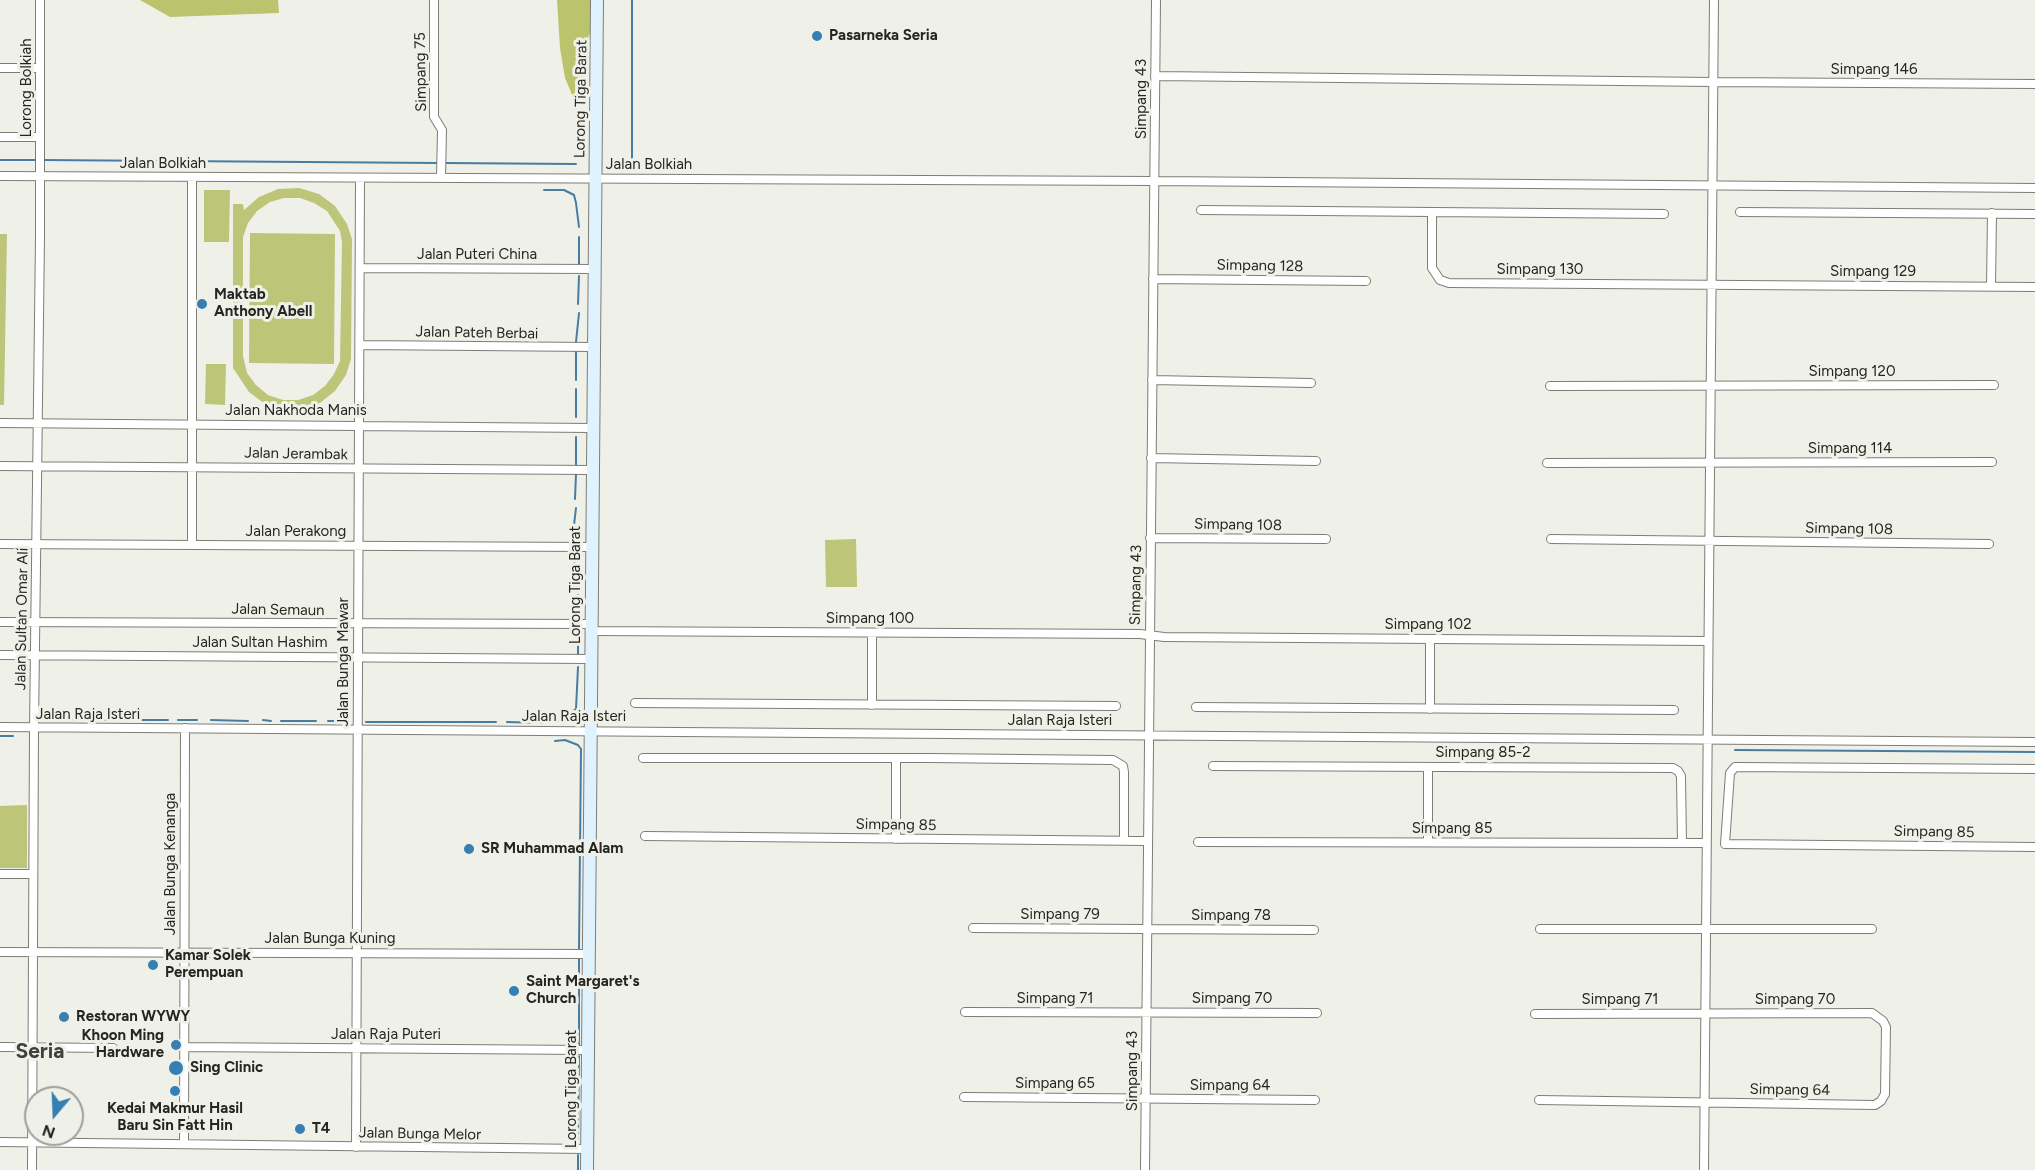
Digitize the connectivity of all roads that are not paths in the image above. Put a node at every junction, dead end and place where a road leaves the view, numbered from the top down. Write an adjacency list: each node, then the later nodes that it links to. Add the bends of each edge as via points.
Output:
1 (40, 0): 7 (street, Lorong Bolkiah)
2 (434, 0): 13 (street, Simpang 75, via 434,117 442,130)
3 (597, 0): 18 (main road, Lorong Tiga Barat)
4 (1156, 0): 8 (street, Simpang 43)
5 (1714, 0): 9 (street)
6 (0, 68): 7 (street)
7 (40, 68): 12 (street, Lorong Bolkiah)
8 (1155, 76): 9 (street, Simpang 146); 19 (street, Simpang 43)
9 (1713, 82): 10 (street, Simpang 146); 20 (street)
10 (2035, 84)
11 (0, 137): 12 (street)
12 (40, 137): 15 (street, Lorong Bolkiah)
13 (442, 174): 17 (street, Jalan Bolkiah); 18 (street, Jalan Bolkiah)
14 (0, 176): 15 (street, Jalan Bolkiah)
15 (40, 177): 16 (street, Jalan Bolkiah); 43 (street, Jalan Sultan Omar Ali)
16 (192, 177): 17 (street, Jalan Bolkiah); 44 (street)
17 (360, 178): 28 (street, Jalan Bunga Mawar)
18 (595, 179): 19 (street, Jalan Bolkiah); 29 (main road, Lorong Tiga Barat)
19 (1155, 181): 20 (street, Jalan Bolkiah); 30 (street, Simpang 43)
20 (1711, 185): 21 (street, Jalan Bolkiah); 32 (street)
21 (2035, 188)
22 (1201, 210): 23 (street)
23 (1432, 212): 26 (street); 32 (street, Simpang 130, via 1432,268 1444,282)
24 (1740, 212): 25 (street)
25 (1992, 213): 27 (street); 33 (street)
26 (1664, 214)
27 (2035, 214)
28 (360, 268): 29 (street, Jalan Puteri China); 35 (street, Jalan Bunga Mawar)
29 (594, 269): 36 (main road, Lorong Tiga Barat)
30 (1153, 279): 31 (street, Simpang 128); 37 (street, Simpang 43)
31 (1366, 281)
32 (1710, 285): 33 (street, Simpang 129); 39 (street)
33 (1991, 286): 34 (street, Simpang 129)
34 (2035, 287)
35 (360, 345): 36 (street, Jalan Pateh Berbai); 45 (street, Jalan Bunga Mawar)
36 (593, 347): 46 (main road, Lorong Tiga Barat)
37 (1152, 380): 38 (street); 47 (street, Simpang 43)
38 (1311, 383)
39 (1710, 385): 40 (street, Simpang 120); 41 (street, Simpang 120); 51 (street)
40 (1994, 385)
41 (1550, 386)
42 (0, 423): 43 (street, Jalan Nakhoda Manis)
43 (38, 423): 44 (street, Jalan Nakhoda Manis); 53 (street, Jalan Sultan Omar Ali)
44 (192, 424): 45 (street, Jalan Nakhoda Manis); 54 (street)
45 (358, 425): 46 (street, Jalan Nakhoda Manis); 55 (street, Jalan Bunga Mawar)
46 (592, 428): 56 (main road, Lorong Tiga Barat)
47 (1151, 458): 48 (street); 57 (street, Simpang 43)
48 (1316, 461)
49 (1992, 462): 51 (street, Simpang 114)
50 (1547, 463): 51 (street, Simpang 114)
51 (1709, 463): 60 (street)
52 (0, 466): 53 (street, Jalan Jerambak)
53 (37, 466): 54 (street, Jalan Jerambak); 62 (street, Jalan Sultan Omar Ali)
54 (192, 466): 55 (street, Jalan Jerambak); 63 (street)
55 (359, 468): 56 (street, Jalan Jerambak); 65 (street, Jalan Bunga Mawar)
56 (592, 470): 66 (main road, Lorong Tiga Barat)
57 (1150, 538): 58 (street, Simpang 108); 72 (street, Simpang 43)
58 (1326, 539)
59 (1551, 539): 60 (street, Simpang 108)
60 (1708, 542): 64 (street, Simpang 108); 74 (street)
61 (0, 543): 62 (street, Jalan Perakong)
62 (36, 544): 63 (street, Jalan Perakong); 68 (street, Jalan Sultan Omar Ali)
63 (192, 544): 65 (street, Jalan Perakong)
64 (1989, 544)
65 (358, 545): 66 (street, Jalan Perakong); 69 (street, Jalan Bunga Mawar)
66 (592, 547): 70 (main road, Lorong Tiga Barat)
67 (0, 622): 68 (street, Jalan Semaun)
68 (35, 622): 69 (street, Jalan Semaun); 76 (street, Jalan Sultan Omar Ali)
69 (358, 624): 70 (street, Jalan Semaun); 77 (street, Jalan Bunga Mawar)
70 (591, 627): 71 (street, Simpang 100); 78 (main road, Lorong Tiga Barat)
71 (872, 633): 72 (street, Simpang 100); 80 (street)
72 (1149, 635): 73 (street, Simpang 102); 90 (street, Simpang 43)
73 (1430, 639): 74 (street, Simpang 102); 83 (street)
74 (1708, 641): 91 (street)
75 (0, 655): 76 (street, Jalan Sultan Hashim)
76 (35, 655): 77 (street, Jalan Sultan Hashim); 86 (street, Jalan Sultan Omar Ali)
77 (357, 657): 78 (street, Jalan Sultan Hashim); 88 (street, Jalan Bunga Mawar)
78 (591, 659): 89 (main road, Lorong Tiga Barat)
79 (635, 703): 80 (street)
80 (872, 705): 81 (street)
81 (1116, 706)
82 (1196, 708): 83 (street)
83 (1430, 709): 84 (street)
84 (1674, 710)
85 (0, 728): 86 (street, Jalan Raja Isteri)
86 (34, 728): 87 (street, Jalan Raja Isteri); 108 (street, Jalan Sultan Omar Ali)
87 (185, 728): 88 (street, Jalan Raja Isteri); 115 (street, Jalan Bunga Kenanga)
88 (357, 730): 89 (street, Jalan Raja Isteri); 118 (street, Jalan Bunga Mawar)
89 (592, 731): 90 (street, Jalan Raja Isteri); 119 (main road, Lorong Tiga Barat)
90 (1148, 735): 91 (street, Jalan Raja Isteri); 101 (street, Simpang 43)
91 (1707, 740): 92 (street, Jalan Raja Isteri); 105 (street)
92 (2035, 742)
93 (643, 758): 94 (street)
94 (896, 758): 99 (street); 100 (street, via 1118,762 1124,772)
95 (1213, 766): 96 (street, Simpang 85-2)
96 (1428, 766): 103 (street); 104 (street, Simpang 85-2, via 1673,768 1681,776)
97 (2035, 769): 106 (street, Simpang 85, via 1735,767 1730,773 1725,843)
98 (645, 837): 99 (street, Simpang 85)
99 (896, 839): 100 (street, Simpang 85)
100 (1124, 841): 101 (street, Simpang 85)
101 (1147, 841): 110 (street, Simpang 43)
102 (1198, 842): 103 (street, Simpang 85)
103 (1428, 842): 104 (street, Simpang 85)
104 (1682, 843): 105 (street, Simpang 85)
105 (1706, 843): 112 (street)
106 (2035, 847)
107 (0, 874): 108 (street)
108 (33, 874): 117 (street, Jalan Sultan Omar Ali)
109 (973, 928): 110 (street, Simpang 79)
110 (1147, 929): 114 (street, Simpang 78); 121 (street, Simpang 43)
111 (1540, 929): 112 (street)
112 (1706, 929): 113 (street); 124 (street)
113 (1872, 929)
114 (1314, 930)
115 (185, 951): 117 (street, Jalan Bunga Kuning); 118 (street, Jalan Bunga Kuning); 127 (street, Jalan Bunga Kenanga)
116 (0, 952): 117 (street, Jalan Bunga Kuning)
117 (33, 952): 125 (street, Jalan Sultan Omar Ali)
118 (356, 952): 119 (street, Jalan Bunga Kuning); 129 (street, Jalan Bunga Mawar)
119 (589, 954): 130 (main road, Lorong Tiga Barat)
120 (964, 1012): 121 (street, Simpang 71)
121 (1146, 1012): 122 (street, Simpang 70); 133 (street, Simpang 43)
122 (1317, 1013)
123 (1535, 1014): 124 (street, Simpang 71)
124 (1705, 1014): 136 (street); 137 (street, Simpang 70, via 1872,1013 1886,1027 1885,1094)
125 (32, 1046): 126 (street); 128 (street); 131 (street, Jalan Sultan Omar Ali)
126 (0, 1047)
127 (184, 1047): 129 (street, Jalan Raja Puteri); 141 (street, Jalan Bunga Kenanga)
128 (112, 1048)
129 (356, 1048): 130 (street, Jalan Raja Puteri); 143 (street, Jalan Bunga Mawar)
130 (587, 1050): 144 (main road, Lorong Tiga Barat)
131 (32, 1086)
132 (964, 1097): 133 (street, Simpang 65)
133 (1146, 1099): 134 (street, Simpang 64); 147 (street, Simpang 43)
134 (1315, 1100)
135 (1539, 1100): 136 (street)
136 (1704, 1102): 137 (street, Simpang 64); 148 (street)
137 (1875, 1105)
138 (0, 1142): 139 (street, Jalan Bunga Melor)
139 (24, 1143)
140 (84, 1143): 141 (street, Jalan Bunga Melor)
141 (184, 1144): 143 (street, Jalan Bunga Melor)
142 (32, 1146): 145 (street, Jalan Sultan Omar Ali)
143 (356, 1147): 144 (street, Jalan Bunga Melor)
144 (587, 1149): 146 (main road, Lorong Tiga Barat)
145 (32, 1170)
146 (587, 1170)
147 (1145, 1170)
148 (1704, 1170)

